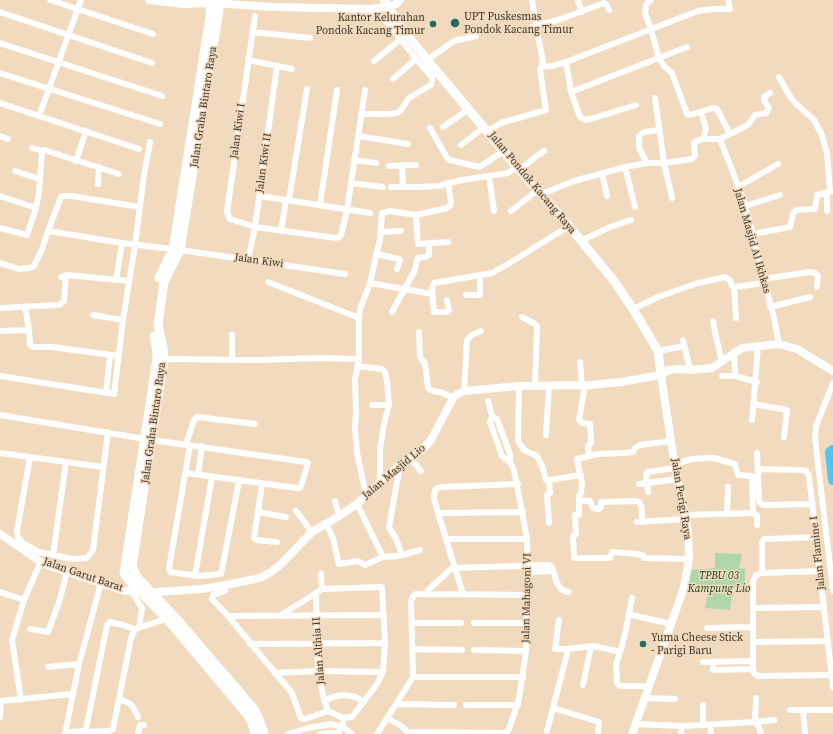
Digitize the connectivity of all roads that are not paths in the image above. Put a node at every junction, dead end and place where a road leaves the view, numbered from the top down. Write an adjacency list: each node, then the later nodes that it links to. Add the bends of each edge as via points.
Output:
1 (50, 0): 12 (street)
2 (81, 0): 12 (street)
3 (149, 0): 9 (street, via 184,4)
4 (400, 0): 10 (street, via 396,4)
5 (532, 0): 17 (street)
6 (578, 0): 15 (street)
7 (651, 0): 18 (street, via 646,4 645,13)
8 (728, 0): 18 (street, via 730,9 698,11)
9 (213, 2): 11 (street, via 274,7); 132 (main road, Jalan Graha Bintaro Raya, via 220,10)
10 (386, 3): 11 (street); 30 (main road, Jalan Pondok Kacang Raya)
11 (370, 9): 24 (street, via 389,24)
12 (78, 10): 20 (street); 21 (street)
13 (609, 10): 15 (street, via 604,3)
14 (0, 12): 21 (street)
15 (582, 12): 17 (street)
16 (255, 16): 19 (street, Jalan Kiwi I)
17 (534, 26): 36 (street, via 543,62)
18 (652, 30): 27 (street); 33 (street)
19 (253, 32): 23 (street); 29 (street, Jalan Kiwi I)
20 (153, 34)
21 (68, 36): 31 (street); 34 (street)
22 (476, 36): 30 (street, via 454,41)
23 (310, 38)
24 (401, 39): 28 (street); 32 (street)
25 (0, 43): 31 (street)
26 (687, 47): 27 (street)
27 (659, 58): 45 (street); 52 (street, via 672,73 687,114)
28 (416, 59): 40 (street); 53 (street, via 432,77 431,85 409,98 397,113)
29 (248, 60): 35 (street); 120 (street, Jalan Kiwi I, via 227,212 230,219)
30 (427, 60): 51 (main road, Jalan Pondok Kacang Raya)
31 (59, 62): 42 (street); 47 (street)
32 (374, 62)
33 (566, 62): 36 (street); 45 (street)
34 (152, 63)
35 (277, 66): 37 (street); 103 (street, Jalan Kiwi II)
36 (540, 67): 58 (street, via 546,110)
37 (292, 69)
38 (0, 73): 42 (street)
39 (779, 76): 100 (street, via 789,95 814,120 822,135 827,154)
40 (393, 79)
41 (307, 89): 106 (street)
42 (49, 90): 54 (street); 55 (street)
43 (337, 90): 107 (street)
44 (365, 90): 53 (street)
45 (571, 92): 50 (street, via 580,117 585,120)
46 (770, 92): 61 (street, via 764,97 768,108 766,113 753,116 748,125)
47 (162, 96)
48 (655, 98): 59 (street)
49 (0, 103): 54 (street)
50 (636, 105)
51 (469, 109): 56 (street); 58 (main road, Jalan Pondok Kacang Raya)
52 (701, 112): 61 (street, via 717,109); 65 (street, via 706,129)
53 (361, 114): 63 (street)
54 (39, 116): 60 (street)
55 (160, 124)
56 (443, 127)
57 (430, 128): 73 (street, via 449,160 479,167)
58 (486, 129): 69 (street); 73 (main road, Jalan Pondok Kacang Raya)
59 (660, 130): 78 (street, via 644,132 639,136 639,148); 79 (street)
60 (86, 132): 71 (street); 76 (street)
61 (730, 134): 66 (street)
62 (0, 136): 64 (street)
63 (358, 136): 68 (street); 75 (street)
64 (8, 139)
65 (703, 139): 66 (street); 79 (street, via 694,143 695,156 692,159)
66 (720, 139): 98 (street, Jalan Masjid Al Ikhkas)
67 (150, 142): 109 (street)
68 (408, 144)
69 (460, 145)
70 (32, 148): 72 (street)
71 (139, 149)
72 (42, 151): 76 (street); 91 (street)
73 (504, 151): 86 (main road, Jalan Pondok Kacang Raya)
74 (544, 151): 86 (street)
75 (354, 160): 77 (street); 92 (street)
76 (76, 161): 85 (street)
77 (376, 163)
78 (646, 163): 79 (street); 84 (street)
79 (664, 163): 105 (street)
80 (778, 164): 98 (street)
81 (402, 165): 82 (street); 83 (street); 97 (street)
82 (416, 165)
83 (389, 166)
84 (625, 167): 88 (street); 110 (street)
85 (99, 168): 89 (street); 94 (street)
86 (519, 169): 90 (street); 99 (main road, Jalan Pondok Kacang Raya)
87 (15, 171): 91 (street)
88 (602, 173): 99 (street); 104 (street)
89 (119, 174)
90 (489, 176): 93 (street); 113 (street)
91 (39, 179): 111 (street)
92 (351, 183): 95 (street); 112 (street)
93 (448, 183): 97 (street, via 439,186); 117 (street, via 450,206)
94 (98, 184)
95 (383, 187)
96 (391, 187): 97 (street)
97 (403, 187)
98 (738, 187): 108 (street, Jalan Masjid Al Ikhkas)
99 (540, 192): 114 (street); 119 (main road, Jalan Pondok Kacang Raya)
100 (830, 192): 115 (street); 126 (street, via 818,195 815,208 796,210 790,226)
101 (780, 195): 108 (street)
102 (0, 196): 111 (street)
103 (260, 196): 106 (street); 120 (street, Jalan Kiwi II)
104 (607, 196)
105 (672, 198)
106 (287, 200): 107 (street); 123 (street)
107 (320, 205): 112 (street)
108 (745, 206): 126 (street, Jalan Masjid Al Ikhkas)
109 (140, 207): 122 (street, via 63,196); 131 (street)
110 (635, 207)
111 (36, 208): 121 (street, via 28,235)
112 (347, 210): 116 (street); 123 (street, Jalan Kiwi I, via 340,237)
113 (494, 211)
114 (511, 211)
115 (827, 211)
116 (370, 213)
117 (416, 215): 125 (street, via 383,212); 130 (street, via 418,242)
118 (631, 220): 127 (street)
119 (570, 226): 127 (main road, Jalan Pondok Kacang Raya); 138 (street, via 492,273)
120 (255, 227): 123 (street, Jalan Kiwi I); 134 (street, Jalan Kiwi II)
121 (0, 228)
122 (48, 231): 129 (street, Jalan Kiwi); 135 (street, via 34,266 19,269)
123 (281, 231)
124 (401, 231): 125 (street)
125 (380, 232): 133 (street)
126 (754, 236): 141 (street, Jalan Masjid Al Ikhkas)
127 (581, 241): 154 (main road, Jalan Pondok Kacang Raya)
128 (448, 242): 130 (street)
129 (122, 243): 131 (street, Jalan Kiwi); 139 (street)
130 (429, 243): 146 (street, via 429,255 418,258 415,270)
131 (135, 245): 132 (street, Jalan Kiwi); 140 (street)
132 (176, 249): 134 (street, Jalan Kiwi); 173 (main road, Jalan Graha Bintaro Raya, via 166,275 158,325); 204 (main road, Jalan Graha Bintaro Raya, via 161,272 158,282 152,325 157,358)
133 (376, 254): 136 (street, via 400,260); 143 (street)
134 (248, 260): 137 (street, Jalan Kiwi)
135 (0, 263)
136 (398, 269)
137 (345, 274)
138 (480, 275): 147 (street, via 434,283); 148 (street, via 480,295)
139 (116, 280): 140 (street); 151 (street, via 63,276 64,301 59,305)
140 (130, 281): 160 (street)
141 (764, 281): 144 (street); 145 (street, via 809,272 818,276); 152 (street, Jalan Masjid Al Ikhkas)
142 (268, 282): 158 (street)
143 (370, 283): 146 (street); 158 (street)
144 (734, 287): 154 (street, via 727,278 698,283); 159 (street)
145 (817, 287)
146 (404, 288): 147 (street); 155 (street)
147 (432, 294): 150 (street, via 434,312 447,312)
148 (466, 295)
149 (810, 298): 152 (street)
150 (447, 300)
151 (25, 306): 153 (street); 162 (street)
152 (770, 307): 167 (street, Jalan Masjid Al Ikhkas)
153 (0, 308)
154 (633, 309): 169 (main road, Jalan Pondok Kacang Raya)
155 (392, 312)
156 (92, 315): 160 (street)
157 (522, 317): 187 (street, via 537,326)
158 (359, 318): 174 (street)
159 (736, 318)
160 (123, 320): 172 (street)
161 (713, 321): 177 (street)
162 (28, 330): 163 (street); 171 (street, via 32,347 52,347)
163 (0, 331)
164 (481, 331): 191 (street, via 472,334 467,340)
165 (420, 332): 193 (street, via 420,357 425,364 428,388)
166 (232, 334): 175 (street)
167 (779, 344): 168 (street); 180 (street, via 797,349)
168 (758, 346): 170 (street); 185 (street)
169 (658, 351): 179 (street, via 684,343); 181 (main road, Jalan Pondok Kacang Raya)
170 (734, 352): 177 (street, Jalan Masjid Lio); 184 (street)
171 (110, 355): 172 (street); 192 (street)
172 (119, 356): 192 (street, via 114,393)
173 (164, 359): 175 (street); 204 (main road, Jalan Graha Bintaro Raya)
174 (359, 359): 175 (street); 178 (street)
175 (232, 360)
176 (580, 362): 189 (street)
177 (722, 362): 179 (street, Jalan Masjid Lio, via 712,368)
178 (357, 366): 197 (street, via 385,372); 233 (street, via 357,454)
179 (690, 370): 181 (street, Jalan Masjid Lio, via 669,370)
180 (833, 371)
181 (661, 375): 189 (street, Jalan Masjid Lio); 205 (street, Jalan Perigi Raya)
182 (0, 376): 192 (street)
183 (722, 376): 184 (street)
184 (735, 376): 185 (street)
185 (756, 382): 195 (street)
186 (833, 383): 276 (street, via 816,426 815,439)
187 (535, 385): 188 (street, Jalan Masjid Lio); 190 (street, Jalan Masjid Lio)
188 (549, 385): 189 (street, Jalan Masjid Lio); 202 (street)
189 (584, 385): 210 (street, via 579,420 590,424)
190 (519, 386): 191 (street, Jalan Masjid Lio); 224 (street, via 518,441 524,450 537,456 546,480)
191 (464, 391): 193 (street, Jalan Masjid Lio)
192 (106, 393)
193 (453, 398): 212 (street, Jalan Masjid Lio, via 431,440)
194 (488, 401): 229 (street, Jalan Mahagoni VI, via 492,416 497,419 510,454 510,462)
195 (753, 404): 199 (street); 203 (street, via 787,410)
196 (372, 405): 197 (street)
197 (389, 406): 226 (street, via 380,449)
198 (0, 415): 201 (street)
199 (752, 420)
200 (254, 424): 206 (street, via 196,417)
201 (108, 432): 204 (street); 216 (street)
202 (546, 436)
203 (784, 436)
204 (149, 439): 206 (street); 277 (main road, Jalan Graha Bintaro Raya, via 124,573)
205 (671, 441): 210 (street, via 640,445 633,452); 215 (street, Jalan Perigi Raya)
206 (188, 444): 207 (street); 219 (street)
207 (202, 446): 220 (street); 228 (street, via 308,463 300,488)
208 (0, 452): 211 (street)
209 (757, 453): 217 (street)
210 (589, 456): 221 (street, via 577,459)
211 (30, 457): 213 (street); 257 (street, via 17,534 23,543 39,552)
212 (410, 458): 214 (street, Jalan Masjid Lio); 218 (street)
213 (66, 462): 216 (street); 257 (street)
214 (400, 465): 226 (street, Jalan Masjid Lio); 258 (street, via 389,528)
215 (675, 466): 223 (street, Jalan Perigi Raya); 227 (street, via 647,472); 242 (street, via 692,459 708,458 735,464 738,476 752,476)
216 (103, 467): 257 (street, via 93,550 83,559)
217 (757, 469): 237 (street, Jalan Flamine I, via 806,471); 237 (street, via 760,503)
218 (421, 471)
219 (186, 473): 220 (street); 270 (street, via 169,568 170,572)
220 (198, 475): 222 (street)
221 (581, 475): 224 (street); 234 (street)
222 (212, 477): 225 (street); 270 (street)
223 (678, 479): 227 (street); 246 (street, Jalan Perigi Raya)
224 (549, 480): 248 (street)
225 (239, 481): 228 (street); 270 (street, via 223,572 219,575)
226 (380, 482): 233 (street, Jalan Masjid Lio)
227 (647, 483): 230 (street); 232 (street)
228 (262, 484): 239 (street)
229 (518, 484): 240 (street, Jalan Mahagoni VI); 241 (street, via 437,488 434,498)
230 (639, 484)
231 (728, 487): 243 (street)
232 (648, 492)
233 (366, 495): 236 (street, Jalan Masjid Lio)
234 (579, 500): 246 (street, via 590,501 592,508 599,509 601,502 639,502 642,508 640,522); 260 (street, via 579,515 575,516 576,534 573,536 574,558 610,558 612,552 637,554 644,558)
235 (335, 501): 244 (street)
236 (356, 504): 244 (street, Jalan Masjid Lio); 259 (street)
237 (813, 504): 252 (street, Jalan Flamine I)
238 (296, 511): 250 (street)
239 (258, 512): 245 (street); 255 (street, via 254,538)
240 (523, 512): 241 (street); 254 (street, Jalan Mahagoni VI)
241 (438, 513): 253 (street)
242 (754, 513): 243 (street); 249 (street, via 757,515)
243 (727, 514): 246 (street)
244 (339, 516): 247 (street, Jalan Masjid Lio)
245 (286, 517)
246 (685, 517): 260 (street, Jalan Perigi Raya)
247 (326, 523): 250 (street, Jalan Masjid Lio); 259 (street, via 340,565 358,561 365,565)
248 (549, 523)
249 (757, 524)
250 (312, 532): 277 (street, Jalan Masjid Lio, via 280,565 260,578 202,589)
251 (0, 534): 261 (street, Jalan Garut Barat)
252 (816, 537): 265 (street, Jalan Flamine I); 268 (street, via 764,539)
253 (446, 539): 254 (street); 263 (street)
254 (527, 539): 262 (street, Jalan Mahagoni VI)
255 (277, 542)
256 (420, 550): 258 (street)
257 (53, 555)
258 (402, 555): 259 (street)
259 (382, 557)
260 (688, 559): 297 (street, Jalan Perigi Raya, via 686,582)
261 (41, 561): 266 (street, Jalan Garut Barat); 283 (street)
262 (528, 565): 263 (street); 264 (street, via 549,564); 267 (street, Jalan Mahagoni VI)
263 (454, 567): 279 (street); 280 (street)
264 (553, 571): 267 (street); 275 (street, via 560,588)
265 (820, 571): 268 (street); 284 (street, Jalan Flamine I)
266 (67, 572): 271 (street, Jalan Garut Barat); 300 (street, via 48,632)
267 (528, 572): 281 (street, Jalan Mahagoni VI)
268 (762, 573): 285 (street, via 756,575 753,581)
269 (321, 574): 272 (street)
270 (195, 575)
271 (101, 583): 277 (street, Jalan Garut Barat); 317 (street)
272 (322, 589): 278 (street); 288 (street, via 380,586)
273 (225, 591): 289 (street, via 213,595 212,599)
274 (0, 592): 283 (street)
275 (569, 592)
276 (833, 592)
277 (142, 593): 291 (main road, Jalan Graha Bintaro Raya); 301 (street, via 142,608)
278 (316, 593): 287 (street, Jalan Althia II); 290 (street)
279 (424, 594): 280 (street); 293 (street, via 416,594 411,599)
280 (463, 594): 281 (street)
281 (528, 595): 296 (street, Jalan Mahagoni VI)
282 (632, 598): 286 (street)
283 (24, 600): 336 (street, via 12,640)
284 (824, 607): 285 (street); 302 (street, Jalan Flamine I)
285 (753, 608): 298 (street)
286 (628, 614): 297 (street); 313 (street)
287 (316, 615): 288 (street); 290 (street); 304 (street, Jalan Althia II)
288 (384, 615): 305 (street)
289 (228, 616): 290 (street); 306 (street)
290 (281, 616)
291 (170, 618): 301 (street); 367 (main road, Jalan Graha Bintaro Raya, via 246,713); 368 (main road, Jalan Graha Bintaro Raya, via 254,710)
292 (559, 620): 309 (street, via 555,648)
293 (412, 623): 294 (street); 308 (street)
294 (462, 623)
295 (474, 623): 296 (street)
296 (528, 623): 312 (street, Jalan Mahagoni VI)
297 (671, 624): 329 (street, Jalan Perigi Raya)
298 (753, 627): 299 (street); 303 (street)
299 (708, 628)
300 (30, 629)
301 (137, 629): 334 (street, via 131,638); 361 (street, via 110,622 107,625)
302 (828, 641): 303 (street); 324 (street, Jalan Flamine I)
303 (753, 642): 314 (street)
304 (317, 643): 305 (street); 306 (street); 319 (street, Jalan Althia II)
305 (385, 643): 321 (street)
306 (250, 644): 323 (street)
307 (591, 646): 309 (street); 313 (street); 328 (street)
308 (412, 649): 310 (street); 325 (street)
309 (567, 649): 345 (street)
310 (462, 650)
311 (474, 650): 312 (street)
312 (526, 651): 326 (street, Jalan Mahagoni VI)
313 (620, 652): 329 (street, via 616,664 618,685)
314 (752, 661): 316 (street); 322 (street)
315 (703, 662): 316 (street)
316 (713, 662): 322 (street, via 713,670)
317 (79, 664): 318 (street); 331 (street)
318 (48, 667)
319 (318, 671): 320 (street); 321 (street); 338 (street, Jalan Althia II)
320 (285, 672): 323 (street); 327 (street)
321 (383, 672): 339 (street)
322 (754, 672): 324 (street, via 758,676)
323 (275, 673): 327 (street)
324 (831, 675): 330 (street, Jalan Flamine I)
325 (413, 677): 326 (street); 340 (street)
326 (523, 677): 343 (street, Jalan Mahagoni VI)
327 (282, 682): 346 (street, via 294,697 302,719)
328 (583, 685)
329 (650, 686): 332 (street, Jalan Perigi Raya)
330 (833, 688)
331 (72, 694): 336 (street); 363 (street)
332 (645, 698): 335 (street); 356 (street, Jalan Perigi Raya)
333 (756, 698): 355 (street)
334 (119, 699): 350 (street, via 129,703); 361 (street, via 111,730)
335 (675, 699)
336 (20, 700): 337 (street)
337 (0, 701): 351 (street)
338 (324, 701): 339 (street, via 343,695 353,696); 346 (street, Jalan Althia II)
339 (364, 702): 352 (street, via 355,715)
340 (396, 704): 341 (street); 353 (street)
341 (454, 705)
342 (466, 705): 343 (street)
343 (518, 705): 365 (street, Jalan Mahagoni VI, via 506,733)
344 (703, 705): 358 (street)
345 (553, 708): 362 (street); 374 (street, via 599,722)
346 (328, 710): 352 (street)
347 (790, 710): 348 (street)
348 (803, 710): 349 (street); 379 (street)
349 (833, 710)
350 (138, 717)
351 (0, 718)
352 (345, 718): 359 (street)
353 (387, 718): 364 (street); 373 (street)
354 (774, 720): 355 (street)
355 (755, 722): 358 (street); 378 (street)
356 (636, 724): 360 (street); 375 (street, Jalan Perigi Raya)
357 (144, 725): 366 (street, via 140,725)
358 (707, 725): 360 (street); 377 (street)
359 (340, 726): 369 (street, via 331,724); 371 (street); 372 (street)
360 (682, 726): 376 (street)
361 (86, 731): 363 (street)
362 (546, 731)
363 (67, 733)
364 (408, 733): 365 (street)
365 (493, 733)
366 (138, 734)
367 (255, 734)
368 (264, 734)
369 (288, 734)
370 (320, 734): 371 (street)
371 (337, 734)
372 (352, 734)
373 (377, 734)
374 (598, 734)
375 (632, 734)
376 (681, 734)
377 (711, 734)
378 (761, 734)
379 (805, 734)

